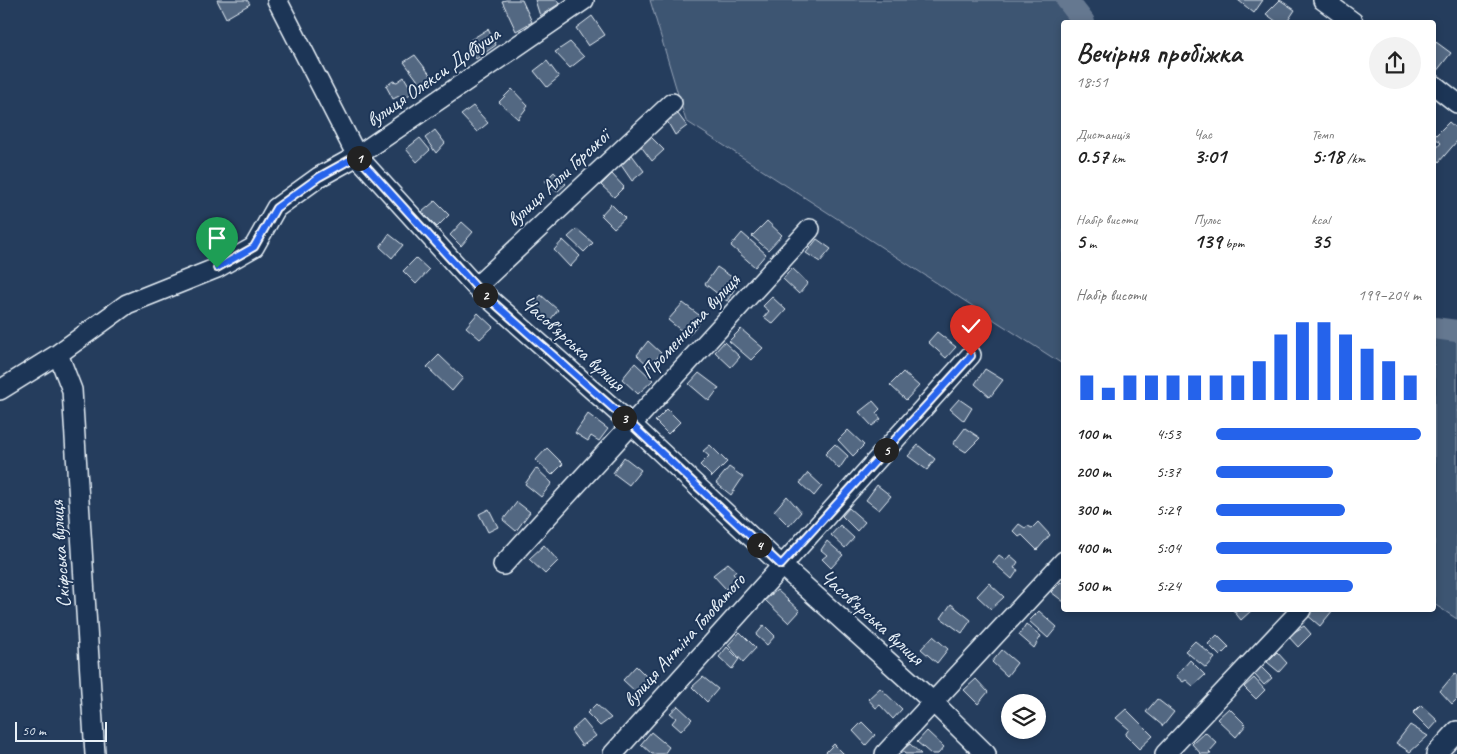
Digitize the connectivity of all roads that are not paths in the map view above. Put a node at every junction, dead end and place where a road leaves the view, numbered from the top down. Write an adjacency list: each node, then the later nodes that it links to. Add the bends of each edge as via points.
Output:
1 (277, 0): 8 (street, Часов'ярська вулиця)
2 (584, 0): 8 (street, вулиця Олекси Довбуша)
3 (1324, 0): 4 (street)
4 (1350, 20)
5 (1436, 87): 7 (street)
6 (672, 102): 10 (street, вулиця Алли Горської)
7 (1457, 103)
8 (357, 156): 10 (street, Часов'ярська вулиця); 11 (street, вулиця Олекси Довбуша, via 319,177 276,208 254,247 217,268 127,304)
9 (810, 229): 14 (street, Промениста вулиця)
10 (476, 287): 14 (street, Часов'ярська вулиця)
11 (58, 354): 13 (street, вулиця Олекси Довбуша); 21 (street, Скіфська вулиця, via 72,390)
12 (971, 356): 17 (street, вулиця Антіна Головатого)
13 (0, 390)
14 (631, 424): 16 (street, Промениста вулиця); 17 (street, Часов'ярська вулиця)
15 (1061, 564): 19 (street)
16 (503, 565)
17 (781, 565): 19 (street, Часов'ярська вулиця); 22 (street, вулиця Антіна Головатого)
18 (1299, 612): 25 (street)
19 (934, 702): 23 (street); 24 (street, Часов'ярська вулиця)
20 (1457, 731): 26 (street)
21 (95, 754)
22 (613, 754)
23 (885, 754)
24 (986, 754)
25 (1165, 754)
26 (1436, 754)

